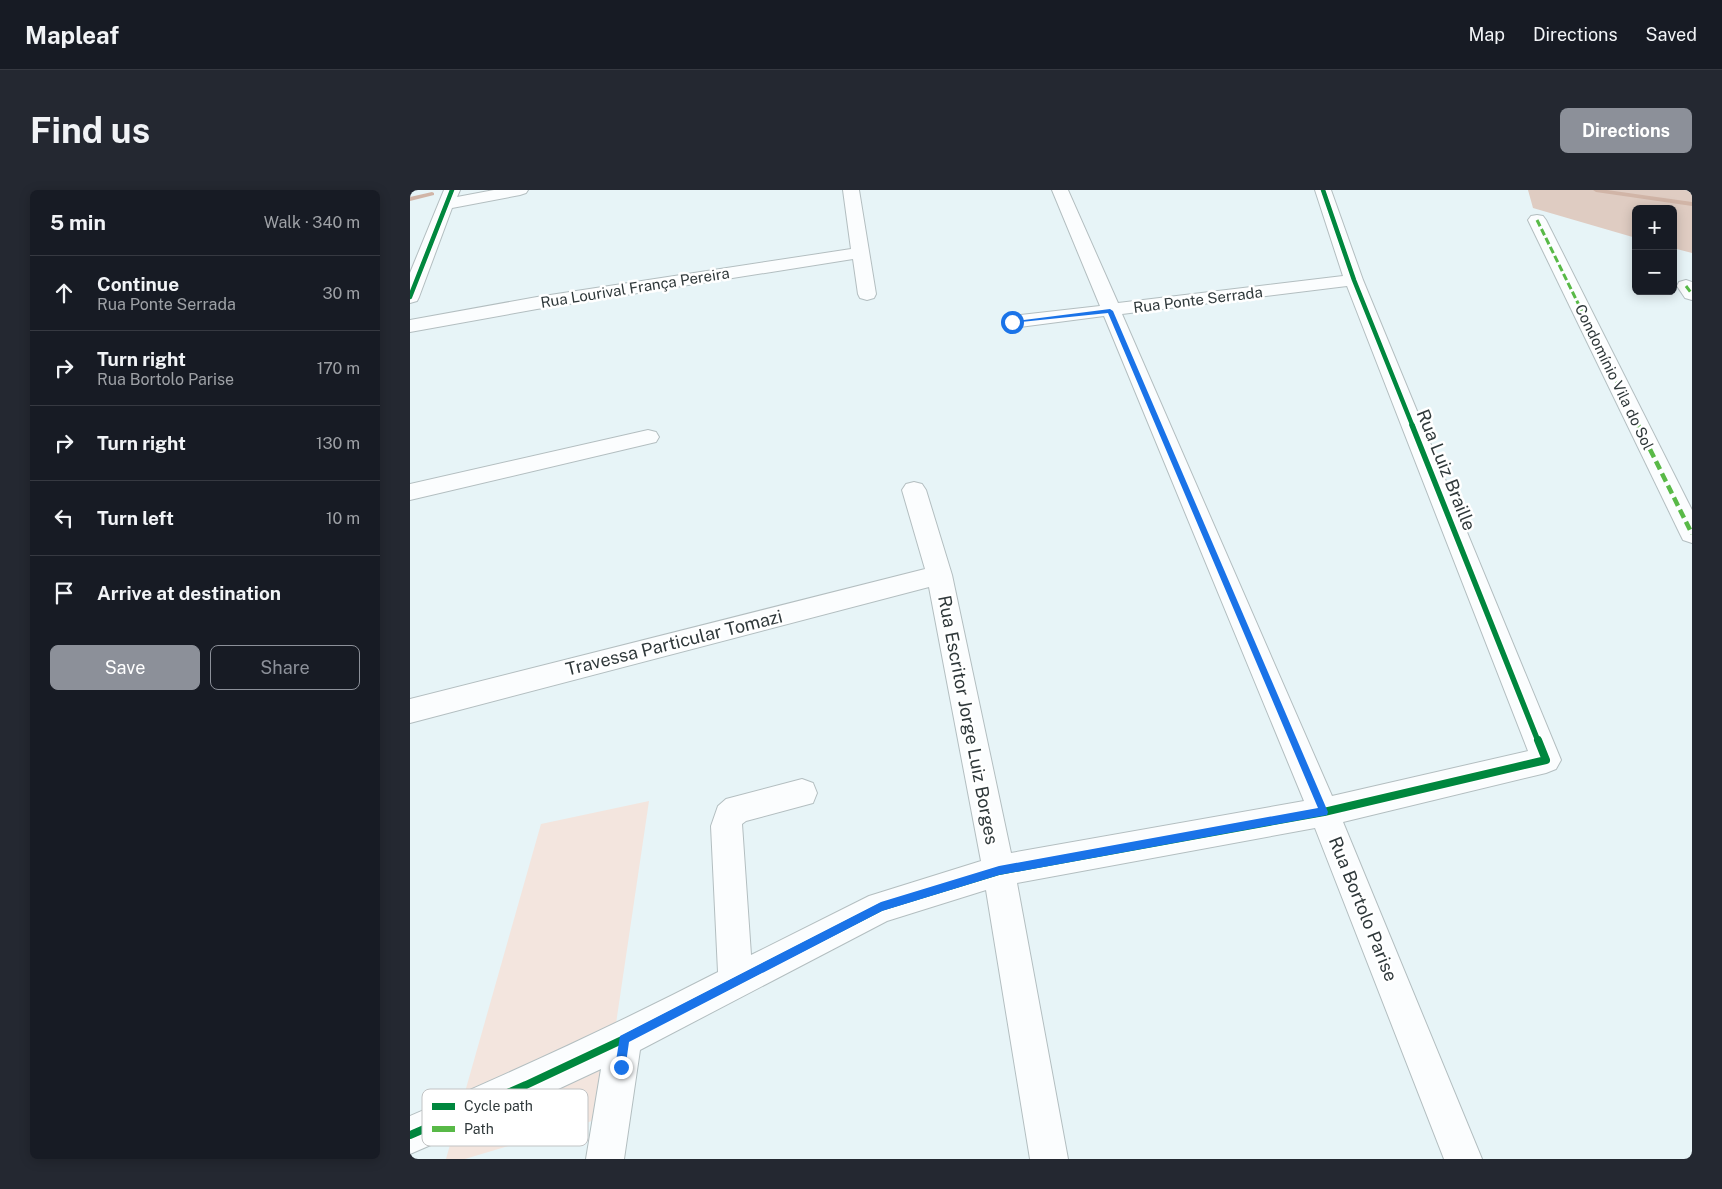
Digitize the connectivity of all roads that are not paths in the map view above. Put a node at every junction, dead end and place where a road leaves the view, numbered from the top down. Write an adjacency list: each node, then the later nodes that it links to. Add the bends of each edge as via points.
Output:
1 (520, 190): 5 (street)
2 (852, 190): 7 (street)
3 (1060, 190): 12 (street, Rua Bortolo Parise)
4 (1323, 190): 9 (street, Rua Luiz Braille)
5 (448, 197): 8 (street)
6 (1537, 220): 18 (street, Condomínio Vila do Sol)
7 (860, 253): 10 (street); 14 (street, Rua Lourival França Pereira)
8 (416, 265): 11 (street)
9 (1354, 280): 12 (street, Rua Ponte Serrada); 22 (street, Rua Luiz Braille, via 1546,760)
10 (867, 294)
11 (410, 297)
12 (1110, 311): 13 (street, Rua Ponte Serrada); 22 (street, Rua Bortolo Parise)
13 (1012, 322)
14 (410, 326)
15 (648, 437): 17 (street)
16 (914, 490): 19 (street, Rua Escritor Jorge Luiz Borges)
17 (410, 492)
18 (1692, 534)
19 (939, 575): 20 (street, Travessa Particular Tomazi); 23 (street, Rua Escritor Jorge Luiz Borges)
20 (410, 711)
21 (802, 793): 24 (street, via 737,809 729,816 726,826)
22 (1324, 812): 23 (street); 31 (street, Rua Bortolo Parise)
23 (999, 871): 24 (street, via 881,907); 30 (street, Rua Escritor Jorge Luiz Borges)
24 (736, 981): 25 (street)
25 (624, 1039): 26 (street); 29 (street)
26 (517, 1089)
27 (422, 1130): 28 (street)
28 (410, 1135)
29 (605, 1159)
30 (1049, 1159)
31 (1463, 1159)

